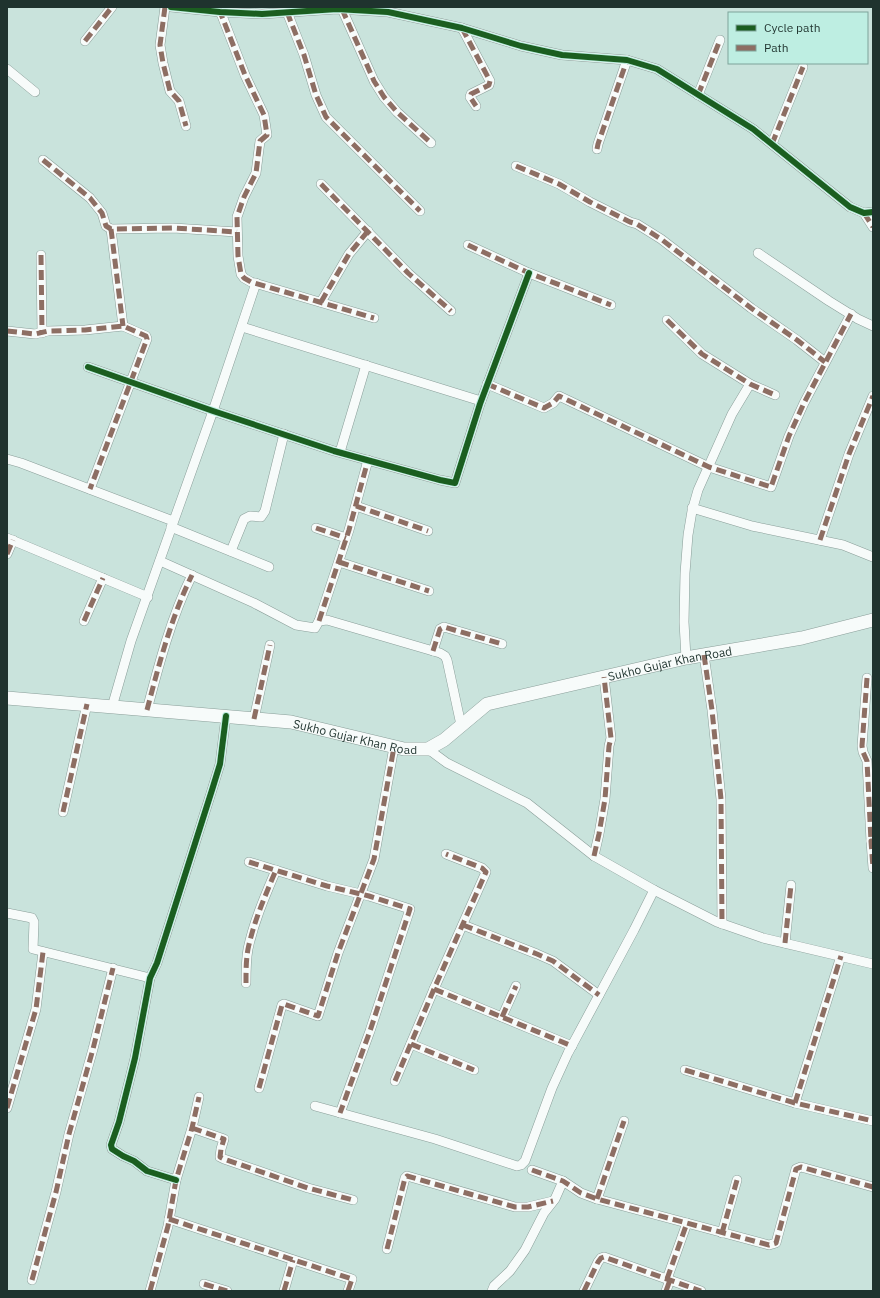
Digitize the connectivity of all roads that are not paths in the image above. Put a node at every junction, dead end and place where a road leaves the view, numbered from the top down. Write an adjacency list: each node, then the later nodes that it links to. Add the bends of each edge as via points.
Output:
1 (112, 7): 11 (street)
2 (165, 7): 18 (street, via 160,45 163,64 170,91 179,101)
3 (171, 7): 6 (street)
4 (309, 9): 5 (street); 8 (street)
5 (342, 9): 9 (street, via 388,12); 19 (street, via 374,81 384,97)
6 (219, 10): 7 (street); 29 (street, via 264,115 267,135 260,141 256,173 237,217)
7 (263, 10): 8 (street)
8 (287, 12): 25 (street, via 326,117)
9 (462, 28): 12 (street, via 562,55); 17 (street, via 490,81 488,85 470,94)
10 (720, 40): 16 (street)
11 (85, 41)
12 (627, 60): 16 (street, via 657,69); 21 (street)
13 (803, 67): 20 (street)
14 (7, 69): 15 (street)
15 (35, 92)
16 (698, 95): 20 (street, via 753,129)
17 (476, 106)
18 (186, 126)
19 (432, 143)
20 (772, 144): 26 (street, via 850,207)
21 (597, 149)
22 (43, 160): 28 (street, via 90,198 102,213 106,226)
23 (516, 166): 47 (street, via 559,184 661,239)
24 (321, 184): 30 (street)
25 (420, 211)
26 (868, 212): 27 (street)
27 (873, 227)
28 (111, 229): 29 (street, via 173,228); 42 (street)
29 (237, 232): 35 (street, via 240,274)
30 (368, 232): 36 (street, via 349,254); 38 (street, via 408,273)
31 (468, 245): 34 (street)
32 (758, 254): 39 (street)
33 (41, 255): 46 (street)
34 (528, 273): 37 (street); 51 (street)
35 (256, 283): 36 (street); 44 (street)
36 (321, 302): 40 (street)
37 (611, 305)
38 (451, 311)
39 (851, 314): 43 (street); 47 (street)
40 (374, 318)
41 (667, 320): 52 (street, via 702,354)
42 (123, 326): 46 (street); 50 (street, via 146,336 147,339)
43 (873, 326)
44 (242, 327): 48 (street); 56 (street)
45 (7, 331): 46 (street)
46 (42, 333)
47 (825, 362): 61 (street, via 789,436 771,487)
48 (366, 365): 55 (street); 58 (street)
49 (88, 367): 50 (street)
50 (130, 382): 56 (street); 62 (street)
51 (487, 384): 55 (street); 61 (street, via 544,408 559,396)
52 (750, 384): 53 (street); 61 (street, via 732,414)
53 (775, 395)
54 (873, 396): 70 (street, via 849,454)
55 (481, 401): 60 (street, via 455,483)
56 (213, 411): 57 (street); 65 (street)
57 (284, 434): 58 (street); 71 (street, via 265,511 262,517 250,516 244,519)
58 (340, 452): 60 (street)
59 (7, 459): 62 (street)
60 (368, 460): 63 (street)
61 (709, 467): 64 (street)
62 (90, 490): 65 (street)
63 (356, 506): 67 (street); 68 (street)
64 (692, 508): 70 (street, via 752,526); 88 (street, via 685,573)
65 (172, 524): 71 (street); 74 (street)
66 (316, 528): 68 (street)
67 (428, 531)
68 (346, 538): 75 (street)
69 (10, 539): 72 (street); 78 (street)
70 (820, 540): 73 (street)
71 (231, 551): 76 (street)
72 (7, 554)
73 (873, 557)
74 (160, 561): 77 (street); 80 (street)
75 (339, 562): 79 (street); 83 (street)
76 (269, 567)
77 (192, 575): 83 (street, via 296,625 315,628); 94 (street, via 171,623)
78 (103, 578): 80 (street); 81 (street)
79 (429, 591)
80 (148, 597): 93 (street, via 131,641)
81 (84, 620)
82 (873, 620): 87 (main road, Sukho Gujar Khan Road, via 802,638)
83 (319, 621): 86 (street, via 331,621)
84 (502, 644): 86 (street, via 444,627 440,629)
85 (270, 645): 96 (street)
86 (433, 651): 97 (street, via 445,656 447,660)
87 (704, 655): 88 (main road, Sukho Gujar Khan Road); 111 (street, via 721,799)
88 (686, 658): 89 (main road, Sukho Gujar Khan Road)
89 (604, 677): 97 (main road, Sukho Gujar Khan Road, via 487,704); 103 (street, via 611,738 605,800)
90 (867, 678): 101 (street, via 862,746 868,761)
91 (7, 698): 92 (main road, Sukho Gujar Khan Road)
92 (87, 704): 93 (main road, Sukho Gujar Khan Road); 100 (street)
93 (112, 707): 94 (main road, Sukho Gujar Khan Road)
94 (147, 710): 95 (main road, Sukho Gujar Khan Road)
95 (226, 716): 96 (main road, Sukho Gujar Khan Road); 118 (street, via 220,764 160,955)
96 (254, 719): 98 (main road, Sukho Gujar Khan Road, via 291,722)
97 (461, 725): 99 (main road, Sukho Gujar Khan Road, via 444,740)
98 (394, 747): 99 (main road, Sukho Gujar Khan Road); 109 (street, via 374,859)
99 (428, 749): 103 (street, via 447,763 527,803)
100 (62, 812)
101 (872, 841): 105 (street)
102 (446, 854): 112 (street, via 482,868 486,872)
103 (594, 856): 108 (street)
104 (248, 862): 106 (street)
105 (873, 868)
106 (276, 870): 109 (street); 119 (street, via 257,916 248,949)
107 (792, 885): 113 (street)
108 (654, 890): 111 (street); 122 (street)
109 (360, 894): 129 (street, via 318,1016 282,1005); 134 (street, via 410,909)
110 (7, 913): 114 (street, via 32,918 33,948)
111 (722, 924): 113 (street)
112 (463, 925): 121 (street); 122 (street, via 553,961)
113 (785, 943): 115 (street)
114 (43, 952): 117 (street); 133 (street, via 36,1009)
115 (841, 956): 116 (street); 131 (street)
116 (873, 964)
117 (113, 968): 118 (street); 152 (street)
118 (150, 978): 139 (street, via 135,1058 111,1145 112,1149 147,1171)
119 (246, 983)
120 (516, 986): 123 (street)
121 (434, 989): 123 (street); 124 (street)
122 (599, 995): 125 (street)
123 (502, 1017): 125 (street)
124 (411, 1044): 126 (street); 128 (street)
125 (572, 1046): 134 (street, via 552,1088 525,1161 521,1165 516,1166 435,1139)
126 (474, 1070)
127 (685, 1070): 131 (street)
128 (396, 1081)
129 (259, 1088)
130 (199, 1097): 137 (street)
131 (796, 1103): 136 (street)
132 (314, 1106): 134 (street)
133 (7, 1108)
134 (340, 1113)
135 (624, 1121): 143 (street)
136 (873, 1121)
137 (192, 1128): 139 (street); 144 (street, via 224,1139 220,1157 224,1159 308,1188)
138 (532, 1170): 141 (street)
139 (176, 1180): 146 (street)
140 (737, 1180): 148 (street)
141 (563, 1181): 143 (street, via 581,1193); 145 (street)
142 (873, 1187): 148 (street, via 799,1167 796,1169 776,1243 769,1245)
143 (597, 1199): 147 (street)
144 (353, 1200)
145 (553, 1201): 149 (street, via 528,1207 515,1207 407,1176 404,1178); 158 (street, via 544,1212 525,1250)
146 (169, 1219): 150 (street); 154 (street)
147 (687, 1223): 148 (street); 151 (street)
148 (722, 1233)
149 (387, 1249)
150 (293, 1260): 156 (street); 157 (street, via 352,1279)
151 (669, 1279): 159 (street, via 604,1257 601,1258); 160 (street); 161 (street)
152 (32, 1280)
153 (204, 1284): 155 (street)
154 (150, 1291)
155 (227, 1291)
156 (284, 1291)
157 (348, 1291)
158 (492, 1291)
159 (584, 1291)
160 (666, 1291)
161 (701, 1291)

